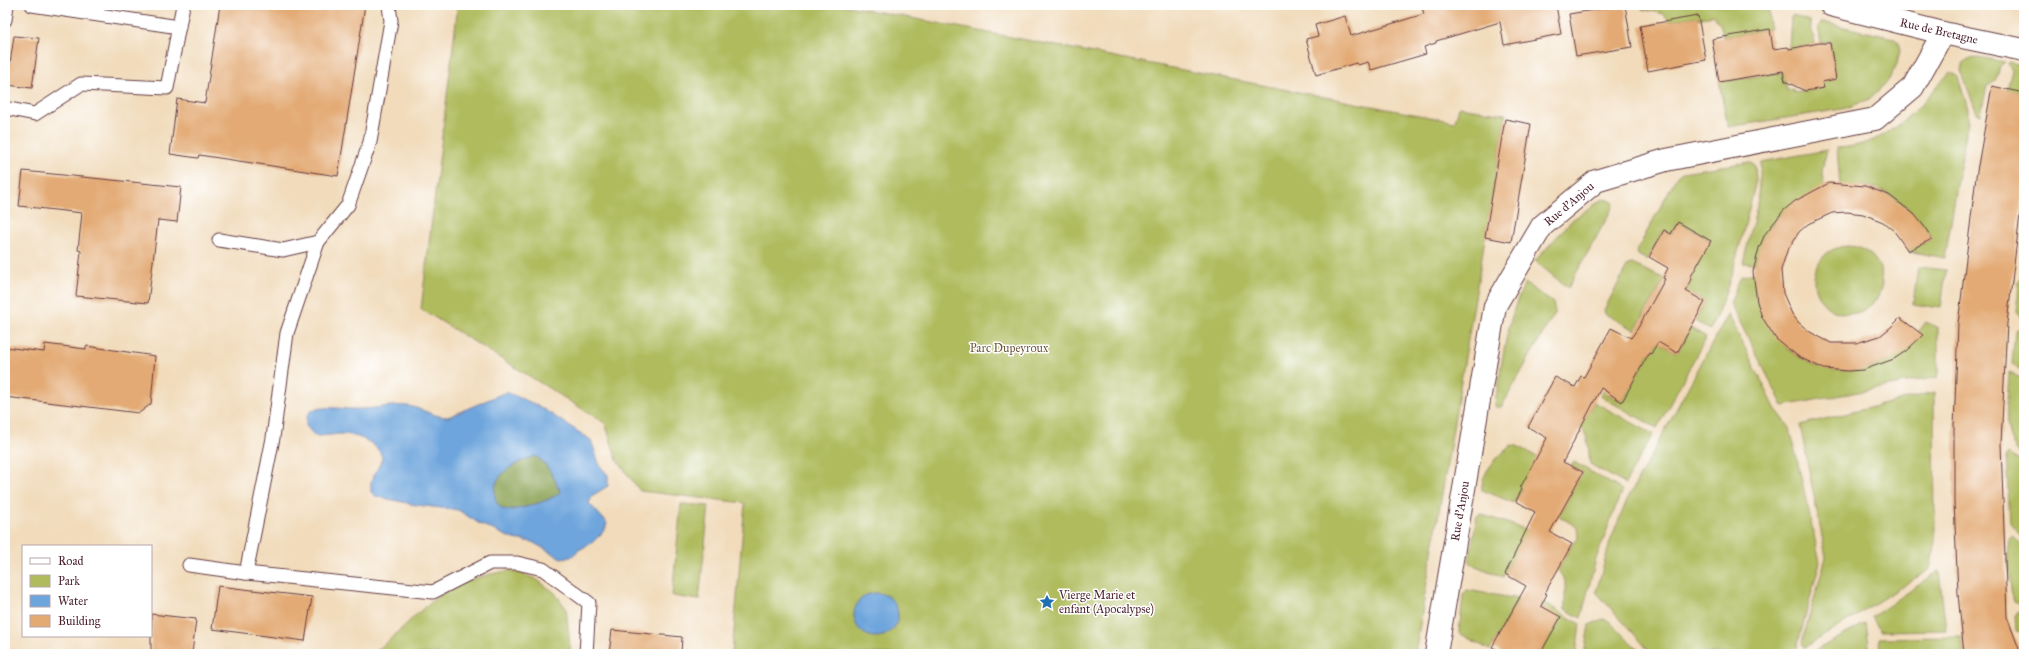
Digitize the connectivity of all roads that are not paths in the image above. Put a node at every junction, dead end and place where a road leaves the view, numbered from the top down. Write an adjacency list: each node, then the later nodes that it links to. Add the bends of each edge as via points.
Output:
1 (7, 5): 6 (lane)
2 (32, 5): 7 (lane)
3 (183, 5): 7 (lane)
4 (389, 5): 12 (lane, via 391,21 370,142 348,206)
5 (1831, 5): 8 (street, Rue de Bretagne)
6 (5, 20)
7 (179, 27): 10 (lane, via 166,88 81,84 35,114)
8 (1943, 33): 9 (street, Rue de Bretagne); 16 (street, Rue d'Anjou, via 1913,87 1875,119 1666,160 1596,181 1542,226 1495,306)
9 (2024, 50)
10 (5, 108)
11 (219, 240): 12 (lane, via 284,250)
12 (318, 242): 14 (lane, via 287,333 273,438)
13 (189, 566): 14 (lane)
14 (246, 573): 15 (lane, via 433,592 490,563 517,563 543,569 589,603)
15 (586, 654)
16 (1436, 654)

